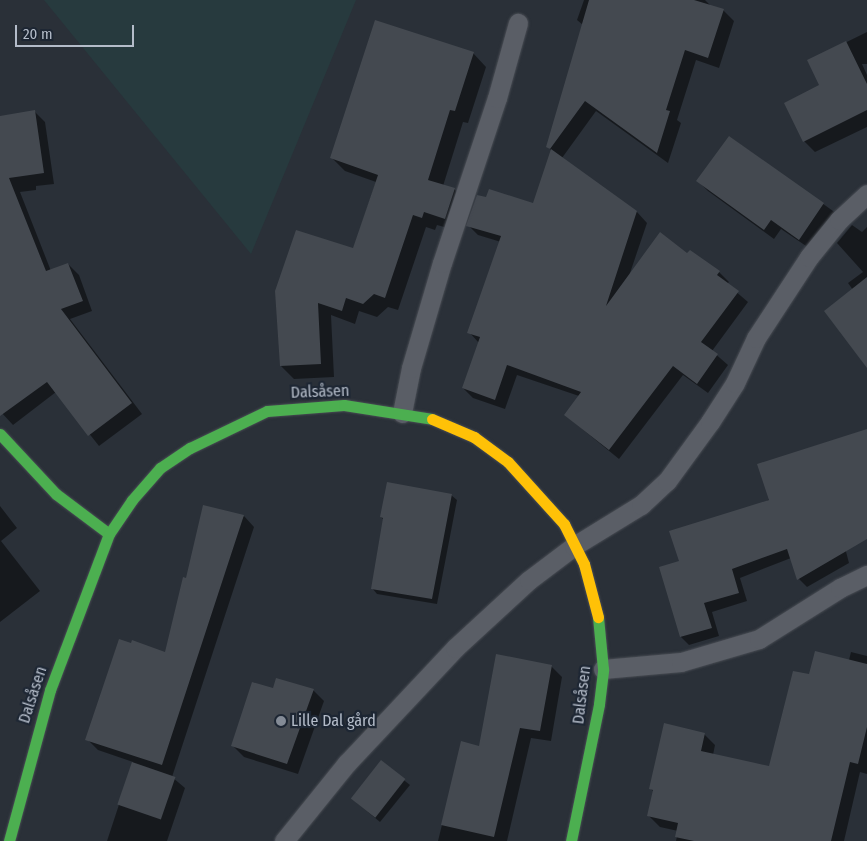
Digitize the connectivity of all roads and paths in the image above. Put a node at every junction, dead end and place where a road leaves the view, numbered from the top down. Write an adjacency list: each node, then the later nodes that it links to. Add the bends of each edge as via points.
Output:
1 (518, 23): 3 (lane, via 497,98 442,263 411,368)
2 (867, 194): 6 (lane, via 839,220 809,257 756,338 725,398 667,481 641,505)
3 (402, 413): 5 (street, Dalsåsen, via 344,405 267,411 190,448 160,468 132,500); 6 (street, Dalsåsen, via 434,419 474,437 508,462 564,524)
4 (0, 434): 5 (street, via 56,494)
5 (109, 534): 9 (street, Dalsåsen, via 50,690)
6 (574, 546): 8 (street, Dalsåsen, via 584,564 596,604); 10 (lane, via 528,580 455,648 347,763)
7 (867, 575): 8 (lane, via 840,588 759,639 681,662)
8 (603, 669): 11 (street, Dalsåsen)
9 (10, 841)
10 (284, 841)
11 (571, 841)

